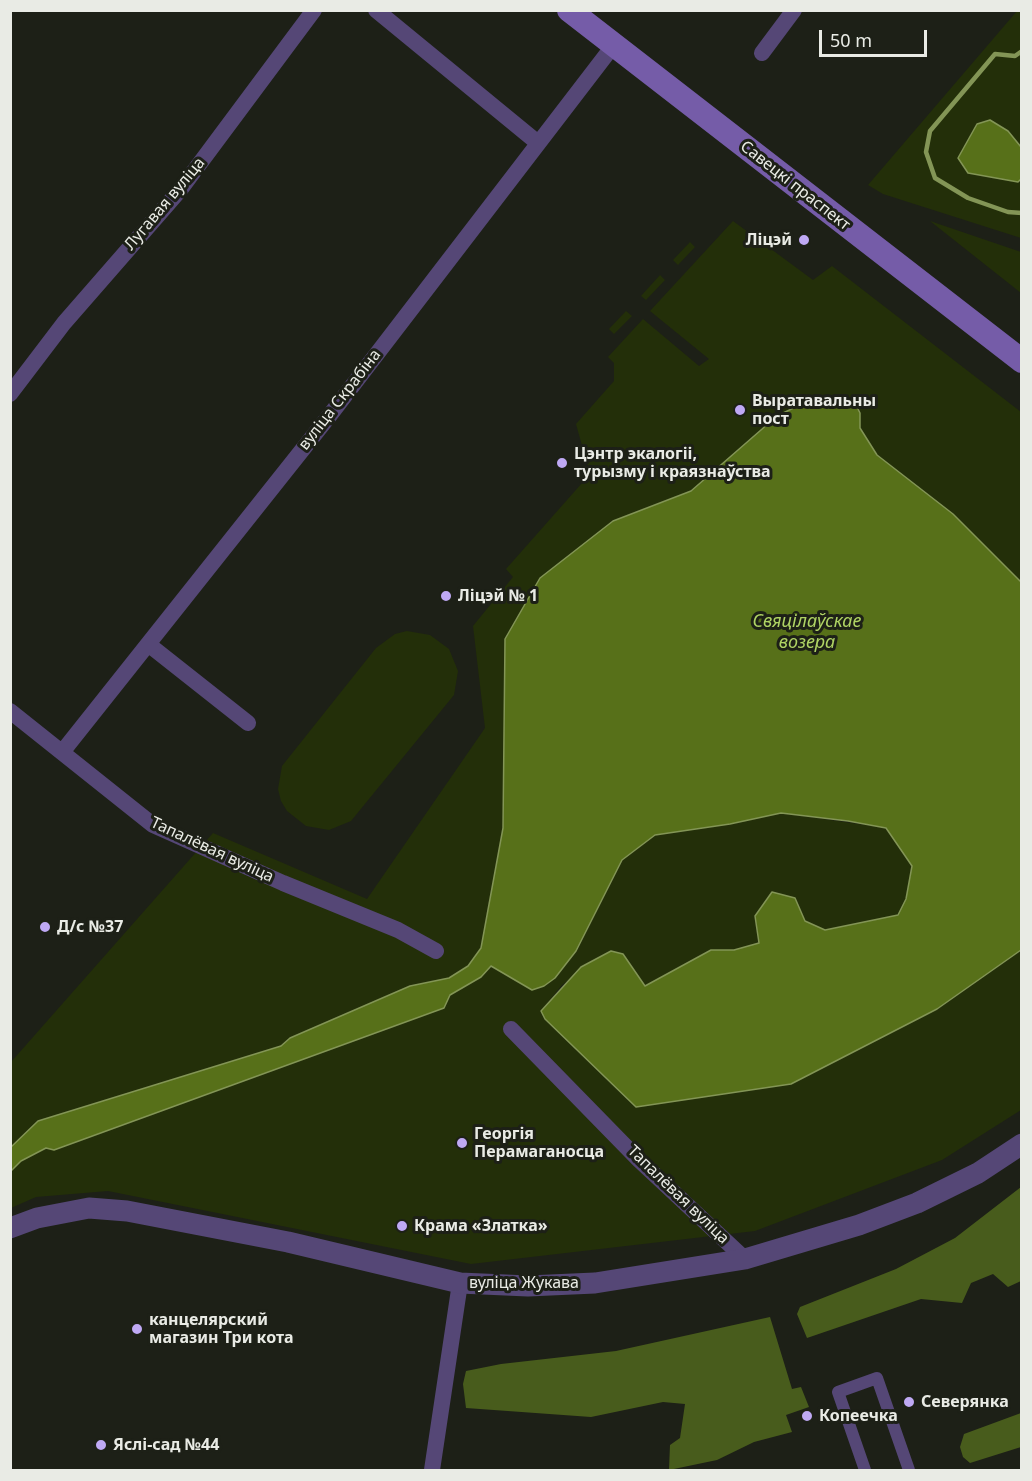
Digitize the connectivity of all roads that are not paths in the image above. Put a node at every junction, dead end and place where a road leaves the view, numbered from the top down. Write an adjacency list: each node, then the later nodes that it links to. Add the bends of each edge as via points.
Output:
1 (314, 10): 9 (street, Лугавая вуліца, via 180,190 64,323)
2 (376, 10): 7 (street)
3 (569, 10): 5 (main road, Савецкі праспект)
4 (794, 10): 6 (street)
5 (613, 46): 7 (street, вуліца Скрабіна); 8 (main road, Савецкі праспект)
6 (762, 53)
7 (538, 143): 10 (street, вуліца Скрабіна)
8 (1022, 361)
9 (10, 394)
10 (148, 644): 12 (street); 13 (street, вуліца Скрабіна)
11 (10, 711): 13 (street, Тапалёвая вуліца)
12 (248, 723)
13 (63, 752): 14 (street, Тапалёвая вуліца, via 153,825 283,884 398,930)
14 (436, 951)
15 (511, 1029): 18 (street, Тапалёвая вуліца, via 639,1160)
16 (1022, 1144): 18 (street, вуліца Жукава, via 978,1173 917,1203)
17 (10, 1228): 19 (street, вуліца Жукава, via 37,1218 89,1208 127,1211 288,1242)
18 (745, 1259): 19 (street, вуліца Жукава, via 594,1283)
19 (460, 1283): 20 (street)
20 (432, 1470)
21 (865, 1470): 22 (street, via 838,1392 877,1378)
22 (909, 1470)

